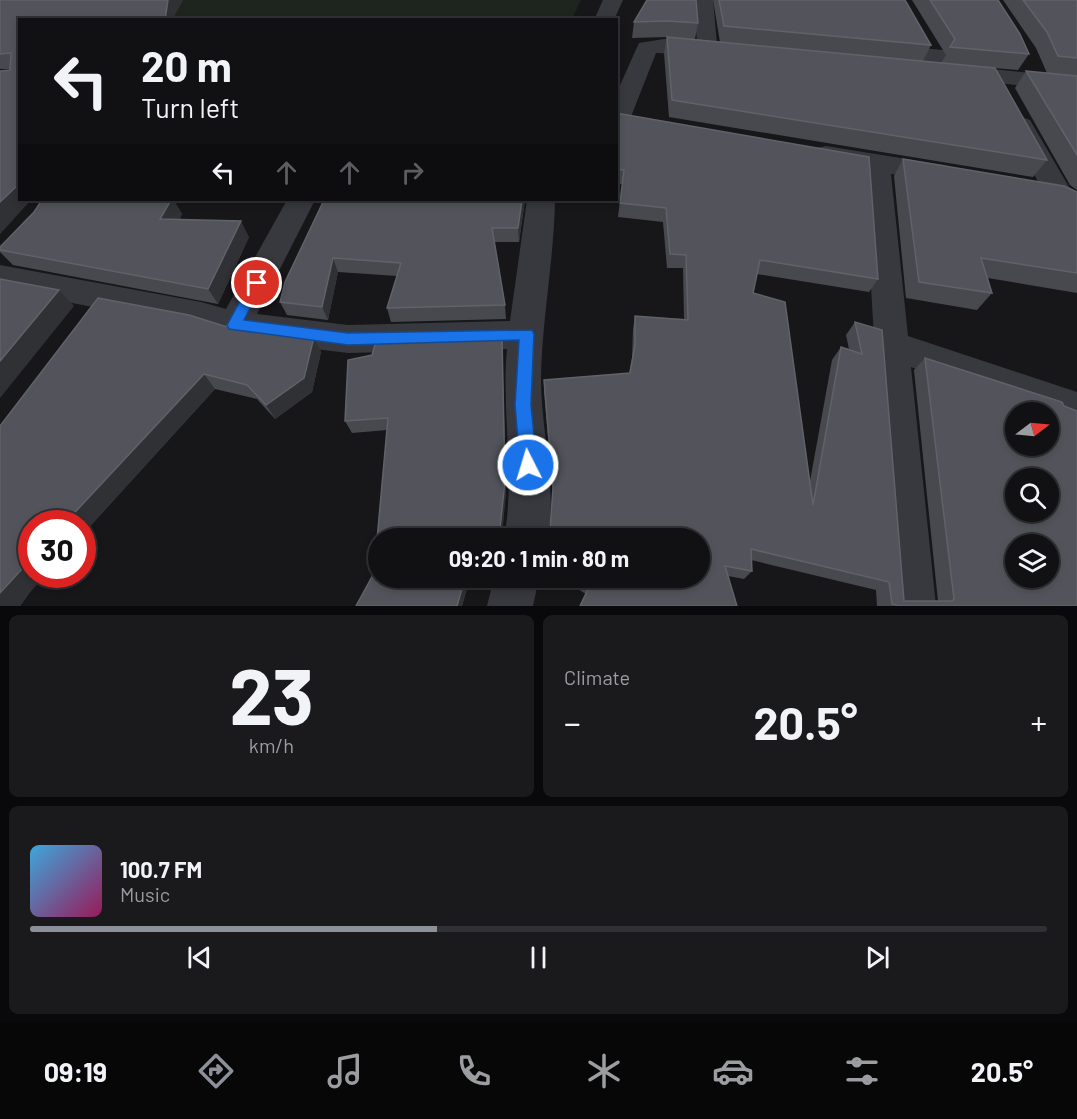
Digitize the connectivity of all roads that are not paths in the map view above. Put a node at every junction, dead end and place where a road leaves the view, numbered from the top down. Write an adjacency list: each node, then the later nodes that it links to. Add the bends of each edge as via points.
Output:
1 (613, 0): 3 (street)
2 (703, 0): 4 (street)
3 (605, 18)
4 (707, 43): 5 (street); 9 (street, via 647,48)
5 (730, 45)
6 (1030, 68): 7 (street); 7 (street, via 927,46 864,57); 8 (street)
7 (994, 76): 14 (street)
8 (1077, 85)
9 (625, 120)
10 (806, 151): 11 (street)
11 (877, 163): 12 (street); 20 (street)
12 (968, 178)
13 (1024, 187): 14 (street)
14 (1068, 199)
15 (300, 201): 18 (street)
16 (541, 201): 19 (street)
17 (3, 260): 18 (street, via 92,310 201,315)
18 (234, 325): 19 (street, via 348,339)
19 (527, 334): 22 (street, via 523,405 530,484)
20 (891, 345): 21 (street); 25 (street)
21 (1077, 409)
22 (527, 528)
23 (514, 588): 24 (street)
24 (510, 606)
25 (913, 606)

